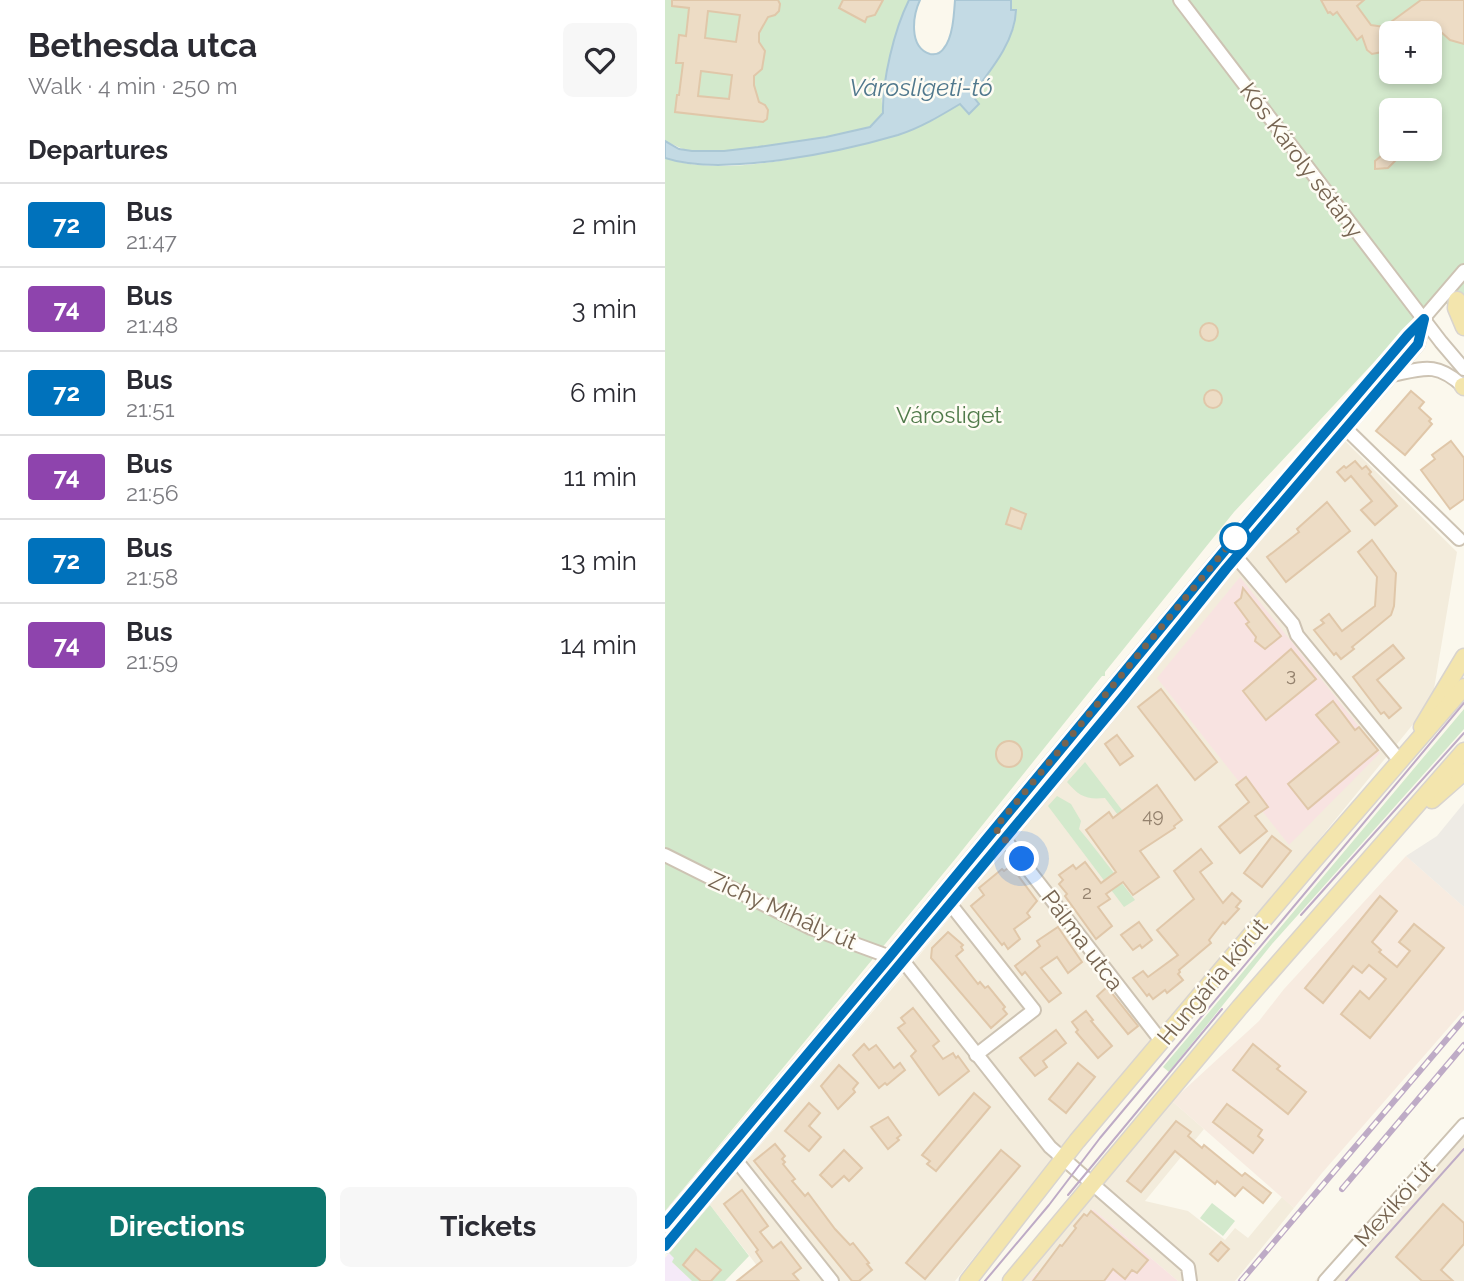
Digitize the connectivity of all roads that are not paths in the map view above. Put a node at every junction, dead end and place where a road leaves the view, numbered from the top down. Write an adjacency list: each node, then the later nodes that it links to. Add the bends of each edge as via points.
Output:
1 (1180, 0): 5 (street, Kós Károly sétány)
2 (1464, 271): 4 (street)
3 (1461, 296): 4 (street); 6 (main road, via 1456,309)
4 (1435, 306): 5 (street)
5 (1424, 319): 7 (street, Kós Károly sétány); 9 (street, via 1418,344); 11 (street)
6 (1464, 327)
7 (1441, 342): 8 (street); 10 (street)
8 (1464, 369)
9 (1392, 375): 10 (street, via 1432,369 1447,372); 11 (street)
10 (1464, 387)
11 (1341, 423): 12 (street); 13 (street)
12 (1459, 539)
13 (1232, 552): 17 (street); 19 (street); 20 (street)
14 (1464, 657): 17 (main road)
15 (1464, 687): 17 (main road, Hungária körút)
16 (1464, 751): 21 (main road, Hungária körút)
17 (1404, 758): 26 (main road, Hungária körút)
18 (1464, 772): 21 (main road)
19 (995, 828): 20 (street, Pálma utca); 24 (street)
20 (1005, 838): 23 (street); 26 (street, Pálma utca)
21 (1388, 838): 32 (main road, Hungária körút)
22 (665, 855): 24 (street, Zichy Mihály út, via 811,928)
23 (951, 905): 25 (street); 27 (street, via 1034,1010)
24 (890, 956): 25 (street, Zichy Mihály út); 29 (street)
25 (904, 962): 27 (street); 31 (street)
26 (1162, 1042): 30 (main road, Hungária körút)
27 (976, 1055): 30 (street)
28 (1464, 1125): 39 (street, Mexikói út)
29 (726, 1150): 31 (street); 33 (street)
30 (1063, 1159): 32 (street); 36 (main road, Hungária körút)
31 (737, 1160): 34 (street); 35 (street)
32 (1091, 1183): 37 (main road, Hungária körút); 38 (street, via 1188,1267)
33 (665, 1224)
34 (665, 1246)
35 (832, 1281)
36 (968, 1281)
37 (1011, 1281)
38 (1190, 1281)
39 (1325, 1281)

